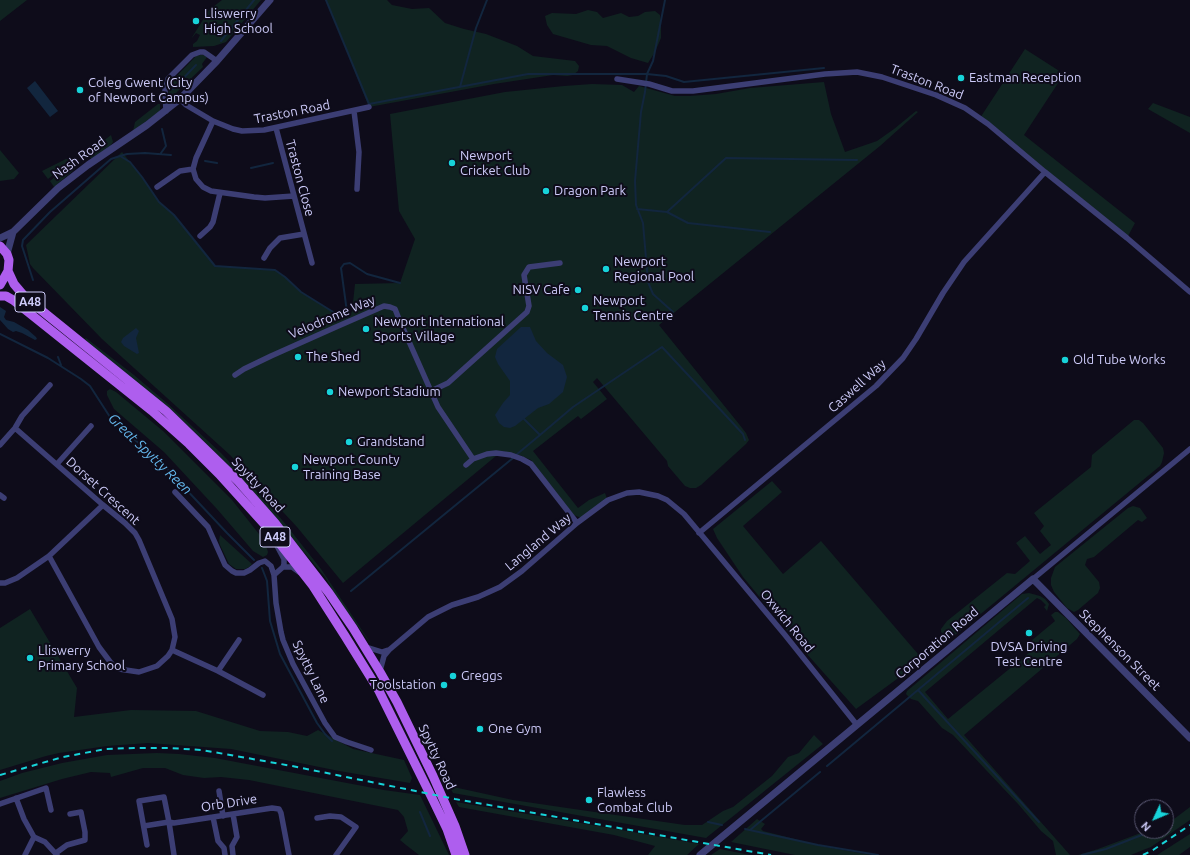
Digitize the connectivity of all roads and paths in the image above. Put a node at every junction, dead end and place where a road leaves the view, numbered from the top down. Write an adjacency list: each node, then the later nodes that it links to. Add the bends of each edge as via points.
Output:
1 (270, 0): 2 (street, Nash Road)
2 (217, 61): 4 (street, Nash Road); 6 (street, via 204,52 192,55 168,79 165,91)
3 (617, 79): 11 (street, Traston Road, via 672,91 693,91 825,74 870,74 936,95 965,108)
4 (180, 99): 6 (street, Nash Road); 8 (street, Traston Road)
5 (369, 107): 7 (street, Traston Road)
6 (166, 111): 16 (street, Nash Road, via 58,188)
7 (354, 111): 9 (street, Traston Road); 13 (street, via 359,152)
8 (213, 121): 9 (street, Traston Road, via 242,131); 10 (street)
9 (276, 128): 15 (street, Traston Close)
10 (193, 169): 12 (street, via 180,171); 14 (street, via 196,179 203,187)
11 (1045, 172): 27 (street, Traston Road); 43 (street, Caswell Way, via 964,262 903,358 876,386)
12 (157, 187)
13 (357, 189)
14 (220, 193): 15 (street, via 265,198); 18 (street, via 210,227)
15 (294, 196): 17 (street, Traston Close)
16 (13, 232): 19 (street, Nash Road); 21 (street)
17 (304, 234): 22 (street, Traston Close, via 280,238); 23 (street, Traston Close)
18 (200, 236)
19 (0, 238)
20 (0, 246): 21 (main road)
21 (7, 254): 25 (main road, A48)
22 (264, 258)
23 (312, 263)
24 (560, 263): 31 (street, via 529,267 524,275 529,306 527,312 448,383)
25 (8, 271): 26 (main road, A48); 51 (main road, Spytty Road / A48, via 14,284 25,297 160,406 238,481 275,522 314,572)
26 (0, 285)
27 (1190, 292)
28 (0, 296): 42 (main road, Spytty Road / A48, via 13,300 152,411 220,474)
29 (235, 375): 31 (street, Velodrome Way, via 271,356 380,308 390,307 395,309)
30 (50, 385): 33 (street, via 22,416)
31 (431, 391): 36 (street, Velodrome Way, via 438,407)
32 (91, 426): 37 (street)
33 (15, 428): 34 (street); 37 (street, Dorset Crescent)
34 (0, 445)
35 (1190, 449): 47 (street, Corporation Road)
36 (473, 459): 38 (street); 41 (street, via 496,453 511,455 531,464)
37 (57, 464): 40 (street, Dorset Crescent)
38 (466, 465)
39 (175, 492): 46 (street, via 208,527 228,569 244,573 265,561 271,566)
40 (103, 505): 44 (street); 52 (street, Dorset Crescent, via 125,522 139,540 172,619 175,637)
41 (577, 523): 43 (street, Langland Way, via 608,500 627,493 639,492 667,500 684,514); 53 (street, Langland Way, via 500,587 440,611)
42 (266, 526): 45 (street, via 282,556); 49 (main road, Spytty Road / A48)
43 (699, 533): 57 (street, Oxwich Road)
44 (49, 556): 48 (street, via 18,578); 52 (street, via 99,647 119,669 139,672 157,666)
45 (283, 567): 46 (street); 49 (street, via 292,567 300,573)
46 (274, 574): 59 (street, Spytty Lane, via 282,636 325,723 336,736)
47 (1033, 579): 57 (street, Corporation Road); 58 (street, Stephenson Street)
48 (0, 583)
49 (324, 603): 80 (main road, Spytty Road / A48, via 379,691 440,815)
50 (239, 640): 54 (street)
51 (365, 646): 53 (street, via 382,652); 55 (main road, Spytty Road / A48)
52 (172, 650): 54 (street)
53 (389, 650): 55 (street, Langland Way, via 384,656)
54 (218, 671): 56 (street)
55 (380, 672): 80 (main road, Spytty Road / A48, via 433,776 455,826)
56 (263, 695)
57 (857, 725): 81 (street, Corporation Road)
58 (1190, 738)
59 (371, 750)
60 (219, 791): 66 (street)
61 (16, 798): 62 (street); 63 (street, via 46,788); 71 (street)
62 (0, 804)
63 (51, 810)
64 (70, 814): 73 (street, via 81,812 85,840 67,845)
65 (233, 814): 66 (street, Orb Drive); 77 (street, via 237,837 232,846); 78 (street, Orb Drive, via 279,809)
66 (223, 816): 67 (street, Orb Drive)
67 (213, 817): 69 (street, Orb Drive); 76 (street, via 218,841 224,848)
68 (317, 818): 79 (street, via 341,817 356,827)
69 (169, 822): 70 (street, Orb Drive); 70 (street, via 164,797 139,801); 75 (street)
70 (144, 826): 72 (street)
71 (34, 837): 73 (street, via 45,842); 74 (street)
72 (147, 845)
73 (56, 854)
74 (25, 855)
75 (174, 855)
76 (225, 855)
77 (234, 855)
78 (289, 855)
79 (336, 855)
80 (463, 855)
81 (700, 855)

